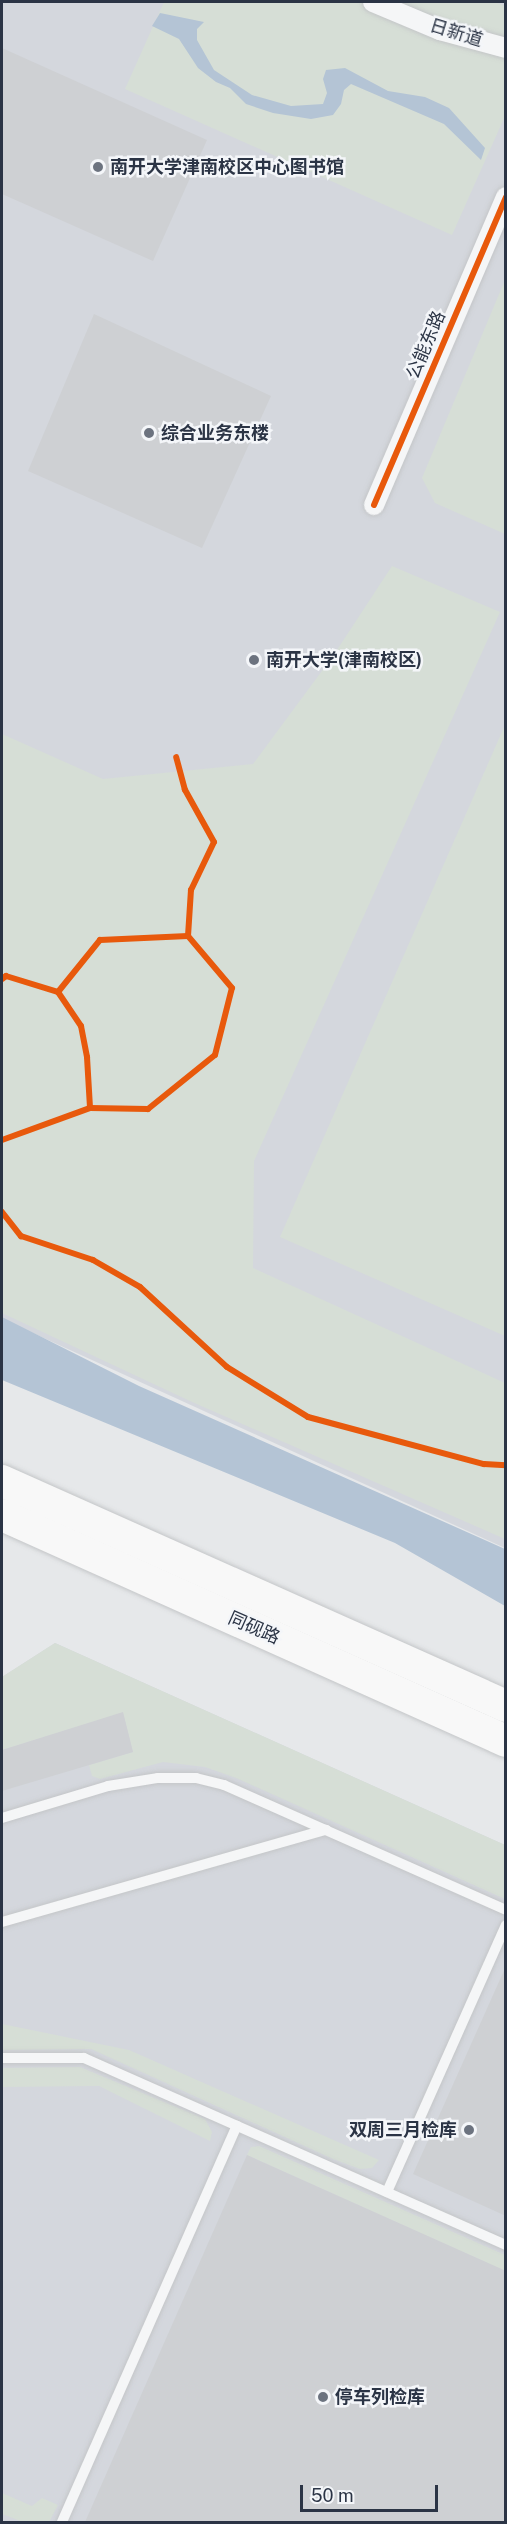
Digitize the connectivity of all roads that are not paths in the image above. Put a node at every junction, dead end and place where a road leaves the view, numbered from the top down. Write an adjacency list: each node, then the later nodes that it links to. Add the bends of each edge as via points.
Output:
1 (374, 2): 2 (street, 日新道, via 440,30)
2 (506, 48)
3 (506, 197): 4 (street, 公能东路)
4 (374, 505)
5 (2, 1481): 7 (main road, 同砚路)
6 (2, 1515): 8 (main road, 同砚路)
7 (506, 1706)
8 (506, 1741)
9 (2, 1818): 10 (lane, via 108,1786 158,1778 196,1778 224,1785)
10 (326, 1830): 11 (lane); 12 (lane)
11 (506, 1910)
12 (2, 1922)
13 (506, 1925): 16 (lane)
14 (2, 2058): 15 (lane, via 84,2058)
15 (237, 2126): 16 (lane); 18 (lane)
16 (387, 2192): 17 (lane)
17 (506, 2245)
18 (62, 2523)

